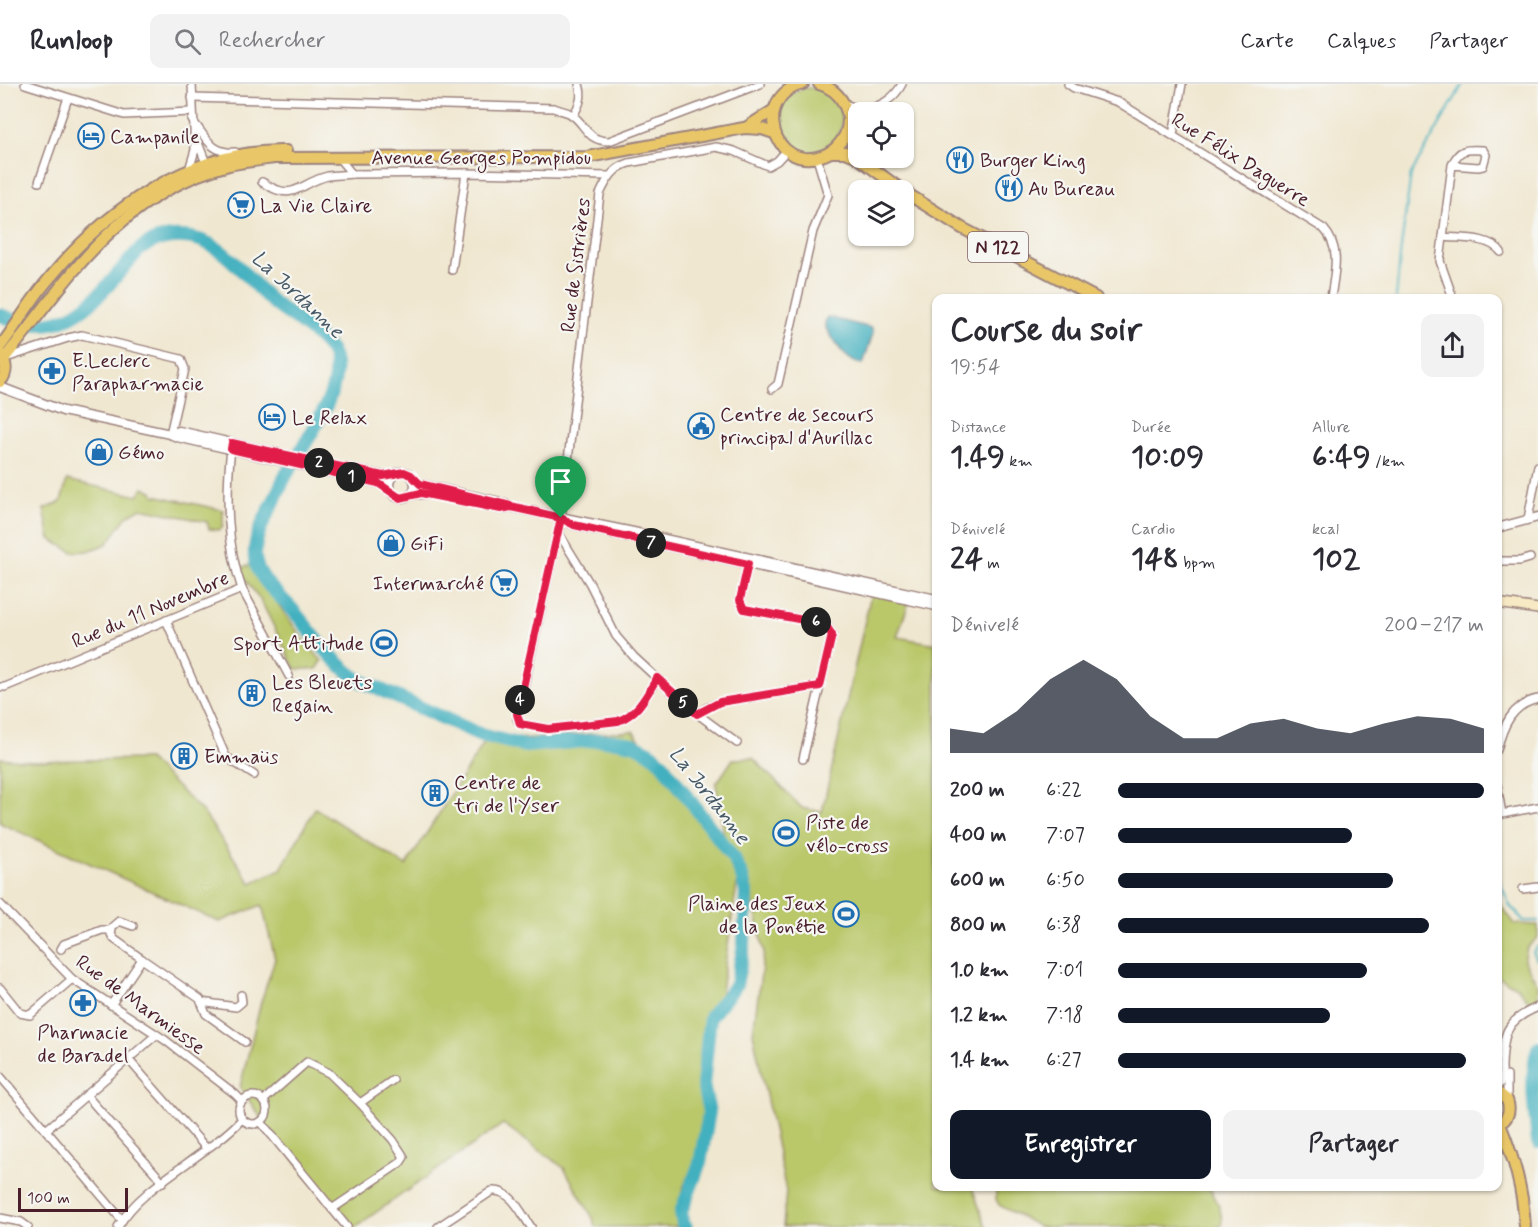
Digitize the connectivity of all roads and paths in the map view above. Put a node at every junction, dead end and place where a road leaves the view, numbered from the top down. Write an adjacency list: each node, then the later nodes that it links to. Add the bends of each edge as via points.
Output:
1 (25, 84): 12 (street)
2 (192, 84): 13 (street)
3 (579, 84): 19 (street, via 582,94)
4 (760, 84): 19 (street, via 609,141 593,138)
5 (803, 84): 11 (main road)
6 (819, 84): 14 (main road, via 831,89)
7 (837, 84): 14 (main road)
8 (902, 84): 15 (street)
9 (1068, 84): 26 (street, Rue Félix Daguerre, via 1118,102)
10 (1182, 84): 26 (street)
11 (788, 87): 17 (main road)
12 (68, 98): 18 (street, via 124,115); 44 (street)
13 (192, 98): 18 (street); 19 (street, via 554,108)
14 (842, 101): 16 (street); 22 (main road)
15 (886, 102)
16 (848, 104)
17 (774, 110): 21 (main road); 25 (main road)
18 (192, 112): 20 (street)
19 (573, 116)
20 (192, 120): 23 (street); 27 (street)
21 (744, 128): 25 (main road); 32 (main road, Avenue Georges Pompidou, via 588,157)
22 (847, 128): 24 (main road, N 122); 30 (main road)
23 (194, 132): 35 (street); 39 (street, via 195,150)
24 (848, 132)
25 (774, 133): 29 (main road)
26 (1173, 135): 52 (street, Rue Félix Daguerre, via 1330,235 1336,251)
27 (210, 143): 28 (street, via 223,153); 35 (street)
28 (267, 150): 32 (main road, Avenue Georges Pompidou); 35 (main road, Avenue Georges Pompidou)
29 (787, 150): 34 (main road); 42 (street, Rue de Sistrières, via 768,166 716,147 629,163)
30 (830, 152): 31 (main road, N 122); 34 (main road)
31 (848, 153)
32 (427, 156): 33 (main road, Avenue Georges Pompidou)
33 (339, 157): 36 (main road, Avenue Georges Pompidou, via 274,158); 41 (street, Avenue Georges Pompidou)
34 (817, 158): 58 (street, via 828,195 813,231 778,384)
35 (211, 163): 36 (main road); 39 (main road, Avenue Georges Pompidou); 47 (main road, via 148,198)
36 (229, 165): 47 (main road, Avenue Georges Pompidou)
37 (1452, 165): 37 (street, via 1483,166 1486,155 1483,150 1466,149 1455,157); 48 (street)
38 (873, 168): 43 (main road, N 122)
39 (189, 170): 54 (main road, Avenue Georges Pompidou, via 164,181 107,220 68,257)
40 (466, 173): 41 (street, Avenue Georges Pompidou); 42 (street, Avenue Georges Pompidou); 50 (street)
41 (352, 174): 45 (street, Avenue Georges Pompidou, via 327,176 299,190 285,192)
42 (609, 176): 69 (street, Rue de Sistrières, via 600,194)
43 (888, 180)
44 (39, 182)
45 (262, 182)
46 (914, 198): 51 (main road, N 122, via 962,228)
47 (146, 203): 55 (main road, Avenue Georges Pompidou, via 86,254 24,335)
48 (1443, 237): 49 (street, via 1487,241); 53 (street, via 1440,261)
49 (1501, 252)
50 (452, 270)
51 (1088, 294)
52 (1331, 294)
53 (1452, 294)
54 (0, 347)
55 (2, 356): 56 (main road, via 6,364); 60 (street, via 82,335 181,359 185,369)
56 (2, 378): 59 (street)
57 (0, 387): 59 (street)
58 (772, 389)
59 (19, 395): 60 (street, via 90,418)
60 (171, 434): 61 (street)
61 (231, 446): 62 (street); 76 (street, Rue du 11 Novembre, via 230,543)
62 (313, 465): 64 (street); 66 (street)
63 (1538, 466): 70 (street)
64 (394, 475): 65 (street, via 407,473); 66 (street)
65 (415, 481): 67 (street); 68 (street)
66 (390, 490): 67 (street, via 400,498)
67 (411, 495): 68 (street, via 427,494 501,509)
68 (511, 507): 69 (street)
69 (561, 518): 72 (street, Rue de Sistrières); 75 (street, via 574,525); 77 (street)
70 (1533, 518): 71 (street)
71 (1502, 527)
72 (558, 532): 83 (street, via 590,584 615,636); 83 (street, Rue de Sistrières, via 517,714 520,724 548,729 618,721 639,708)
73 (1530, 558): 74 (street)
74 (1502, 561)
75 (748, 564): 79 (street); 84 (street, via 740,600 744,609 825,624 832,635)
76 (242, 589): 81 (street, Rue du 11 Novembre); 82 (street)
77 (932, 598)
78 (1502, 604): 80 (main road)
79 (932, 605)
80 (1538, 609)
81 (166, 620): 85 (street, Rue du 11 Novembre); 91 (street, via 226,757)
82 (289, 676)
83 (657, 678): 87 (street)
84 (820, 686): 87 (street, via 720,702); 90 (street)
85 (0, 687)
86 (1538, 699): 88 (street, via 1528,700 1512,711)
87 (697, 714): 89 (street)
88 (1502, 734)
89 (737, 743)
90 (803, 759)
91 (254, 775)
92 (1538, 807): 93 (street)
93 (1502, 814)
94 (1538, 887): 95 (street)
95 (1523, 889)
96 (0, 904): 101 (street, Rue de Marmiesse)
97 (133, 926): 98 (street, via 119,921)
98 (112, 930): 99 (street, via 74,940); 100 (street, via 114,939)
99 (61, 949)
100 (142, 959): 104 (street); 105 (street)
101 (72, 978): 102 (street, via 30,1015 20,1013); 105 (street, Rue de Marmiesse)
102 (0, 988)
103 (241, 994): 104 (street, via 242,1002 236,1007)
104 (201, 1002): 108 (street, via 206,1014)
105 (111, 1005): 107 (street, Rue de Marmiesse)
106 (1538, 1007): 110 (street, via 1509,1026 1503,1040)
107 (156, 1035): 109 (street); 117 (street, Rue de Marmiesse)
108 (245, 1042)
109 (128, 1059): 114 (street); 125 (street)
110 (1503, 1059): 113 (street); 116 (street)
111 (0, 1076): 123 (street)
112 (393, 1080): 119 (street)
113 (1502, 1081)
114 (86, 1095): 123 (street); 126 (street)
115 (1502, 1096): 116 (main road)
116 (1507, 1099): 121 (main road, via 1508,1116)
117 (242, 1101): 118 (street, via 250,1096); 120 (street)
118 (264, 1101): 119 (street, via 308,1062 329,1073); 122 (street, via 267,1114)
119 (360, 1103): 127 (street, via 404,1157)
120 (242, 1119): 122 (street, via 249,1124); 125 (street)
121 (1502, 1121)
122 (261, 1122): 127 (street)
123 (46, 1130): 129 (street)
124 (1502, 1133): 134 (main road, via 1518,1173)
125 (207, 1149): 126 (street)
126 (163, 1182): 129 (street, via 137,1202)
127 (332, 1209): 131 (street)
128 (0, 1218): 130 (street)
129 (120, 1223)
130 (28, 1227)
131 (347, 1227)
132 (438, 1227): 133 (street, via 492,1191 500,1190 509,1196)
133 (531, 1227)
134 (1525, 1227)

